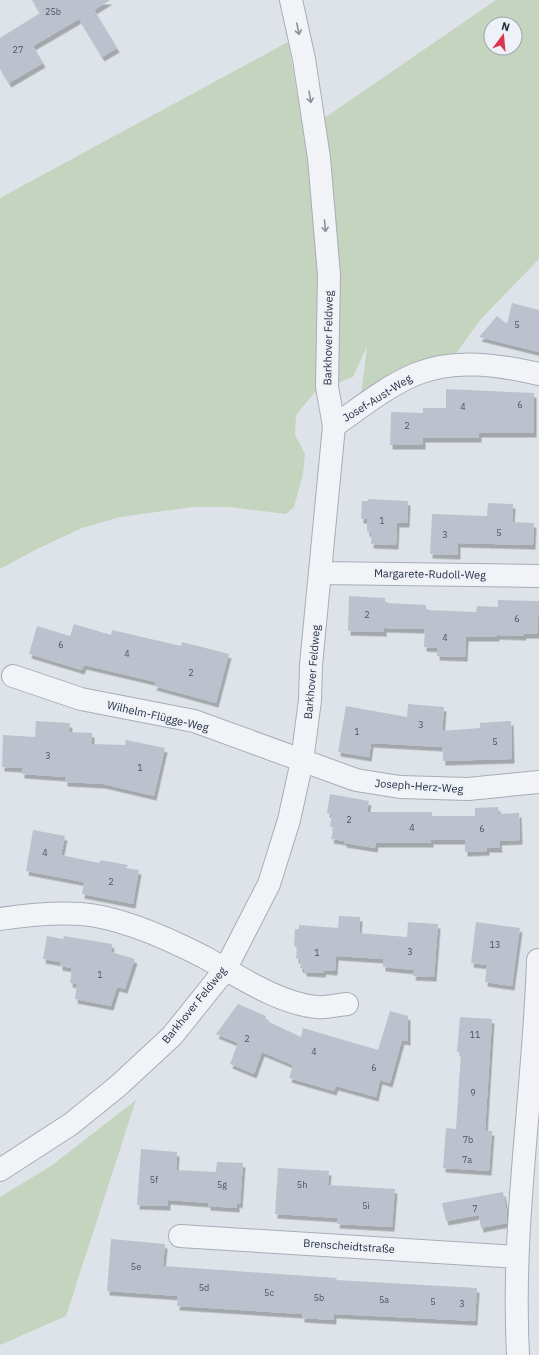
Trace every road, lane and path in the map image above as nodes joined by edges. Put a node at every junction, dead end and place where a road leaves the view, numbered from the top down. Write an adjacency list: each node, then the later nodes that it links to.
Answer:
1 (291, 0): 3 (street, Barkhover Feldweg, one-way to 3)
2 (539, 374): 3 (street, Josef-Aust-Weg)
3 (334, 426): 4 (street, Barkhover Feldweg)
4 (321, 573): 5 (street, Margarete-Rudoll-Weg); 7 (street, Barkhover Feldweg)
5 (539, 576)
6 (13, 676): 7 (street, Wilhelm-Flügge-Weg)
7 (302, 761): 8 (street, Joseph-Herz-Weg); 11 (street, Barkhover Feldweg)
8 (539, 782)
9 (0, 919): 11 (street)
10 (538, 960): 15 (street)
11 (225, 970): 12 (street); 13 (street, Barkhover Feldweg)
12 (347, 1004)
13 (0, 1170)
14 (180, 1236): 15 (street, Brenscheidtstraße)
15 (517, 1257): 16 (street)
16 (518, 1355)

